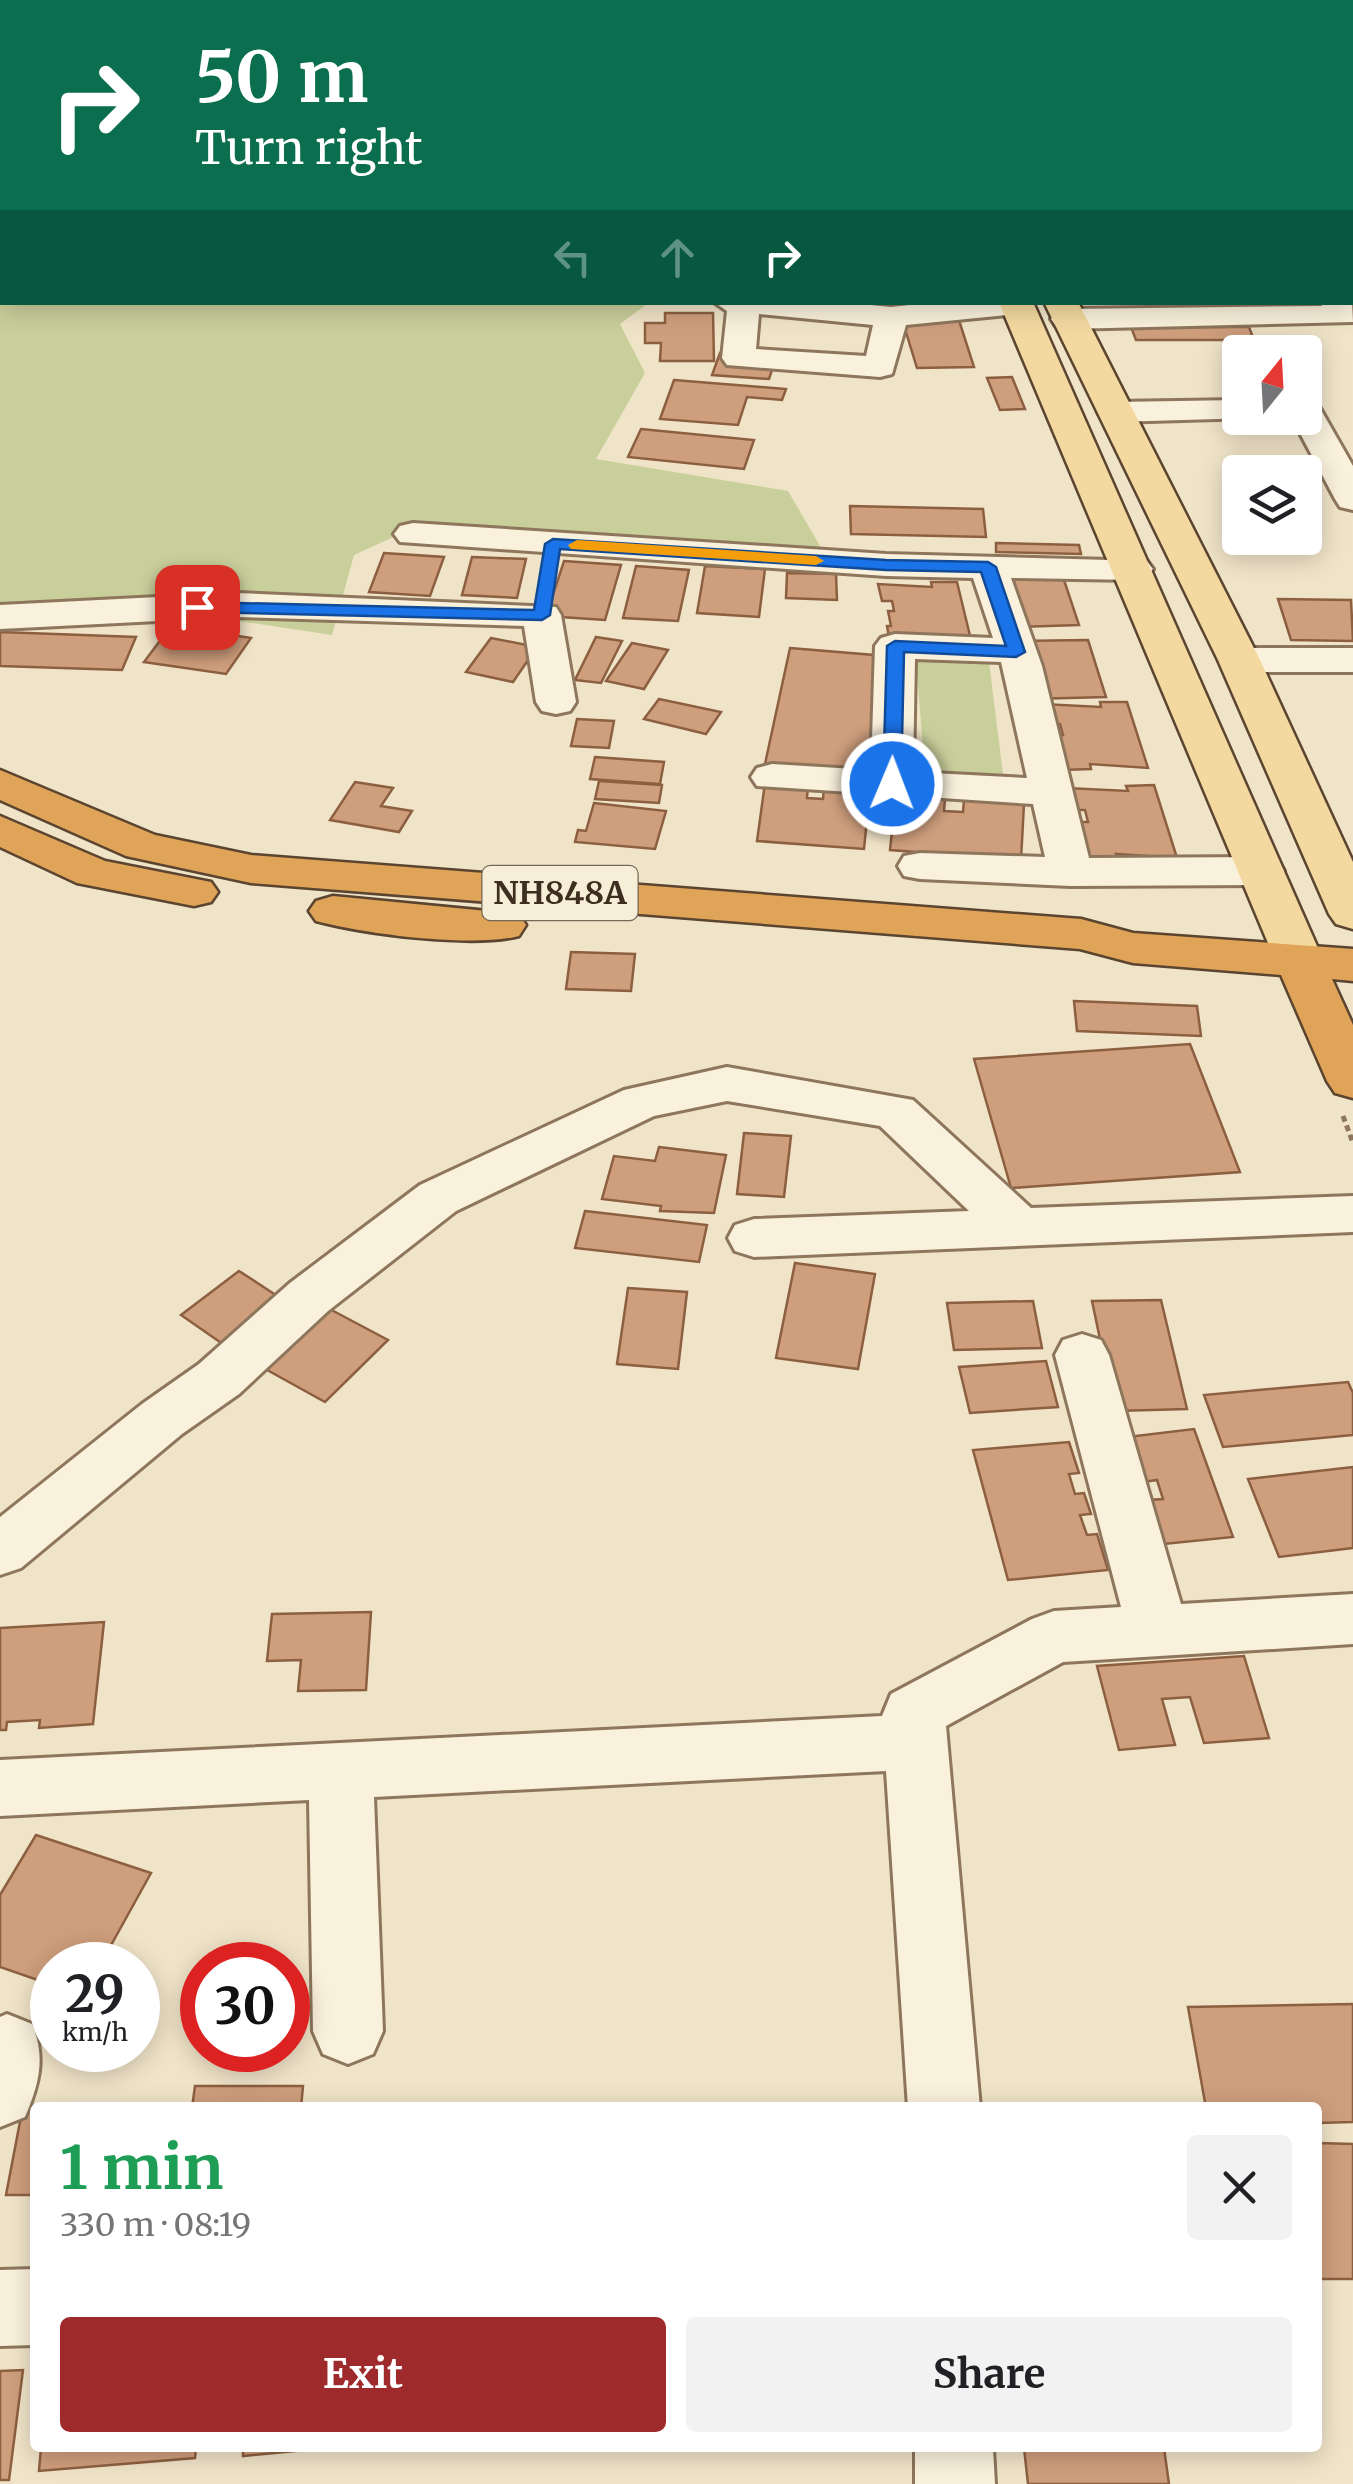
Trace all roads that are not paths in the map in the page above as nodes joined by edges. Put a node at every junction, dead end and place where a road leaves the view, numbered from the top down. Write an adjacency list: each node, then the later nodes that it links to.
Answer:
1 (744, 305): 7 (street)
2 (755, 305): 7 (street)
3 (1019, 309): 5 (main road); 7 (street); 15 (main road)
4 (1154, 310): 5 (street); 6 (street)
5 (1064, 311): 9 (main road)
6 (1344, 311)
7 (891, 317)
8 (1222, 410): 9 (street)
9 (1115, 412): 19 (main road)
10 (1322, 424): 11 (street)
11 (1353, 499)
12 (412, 534): 13 (street)
13 (553, 544): 14 (street); 16 (street)
14 (988, 567): 15 (street); 18 (street)
15 (1134, 569): 28 (main road)
16 (542, 615): 17 (street); 21 (street)
17 (0, 617)
18 (1016, 652): 24 (street); 25 (street)
19 (1239, 660): 20 (street); 30 (main road)
20 (1353, 660)
21 (556, 702)
22 (772, 777): 24 (street)
23 (0, 783): 31 (highway, NH848A)
24 (892, 784): 25 (street)
25 (1051, 792): 29 (street)
26 (0, 830): 31 (highway, NH848A)
27 (920, 866): 29 (street)
28 (1262, 870): 29 (street); 32 (main road)
29 (1070, 872)
30 (1353, 914)
31 (1133, 948): 32 (highway, NH848A)
32 (1300, 962): 33 (highway); 34 (highway)
33 (1353, 964)
34 (1353, 1081)
35 (1353, 1214): 36 (street)
36 (1019, 1228): 37 (street); 39 (street)
37 (754, 1238)
38 (1082, 1355): 41 (street)
39 (0, 1551)
40 (1353, 1619): 41 (street)
41 (1158, 1631): 42 (street)
42 (915, 1742): 43 (street); 46 (street)
43 (341, 1771): 44 (street); 45 (street)
44 (0, 1788)
45 (348, 2031)
46 (944, 2102)
47 (30, 2307): 48 (street)
48 (0, 2308)
49 (954, 2452): 50 (street)
50 (955, 2484)

